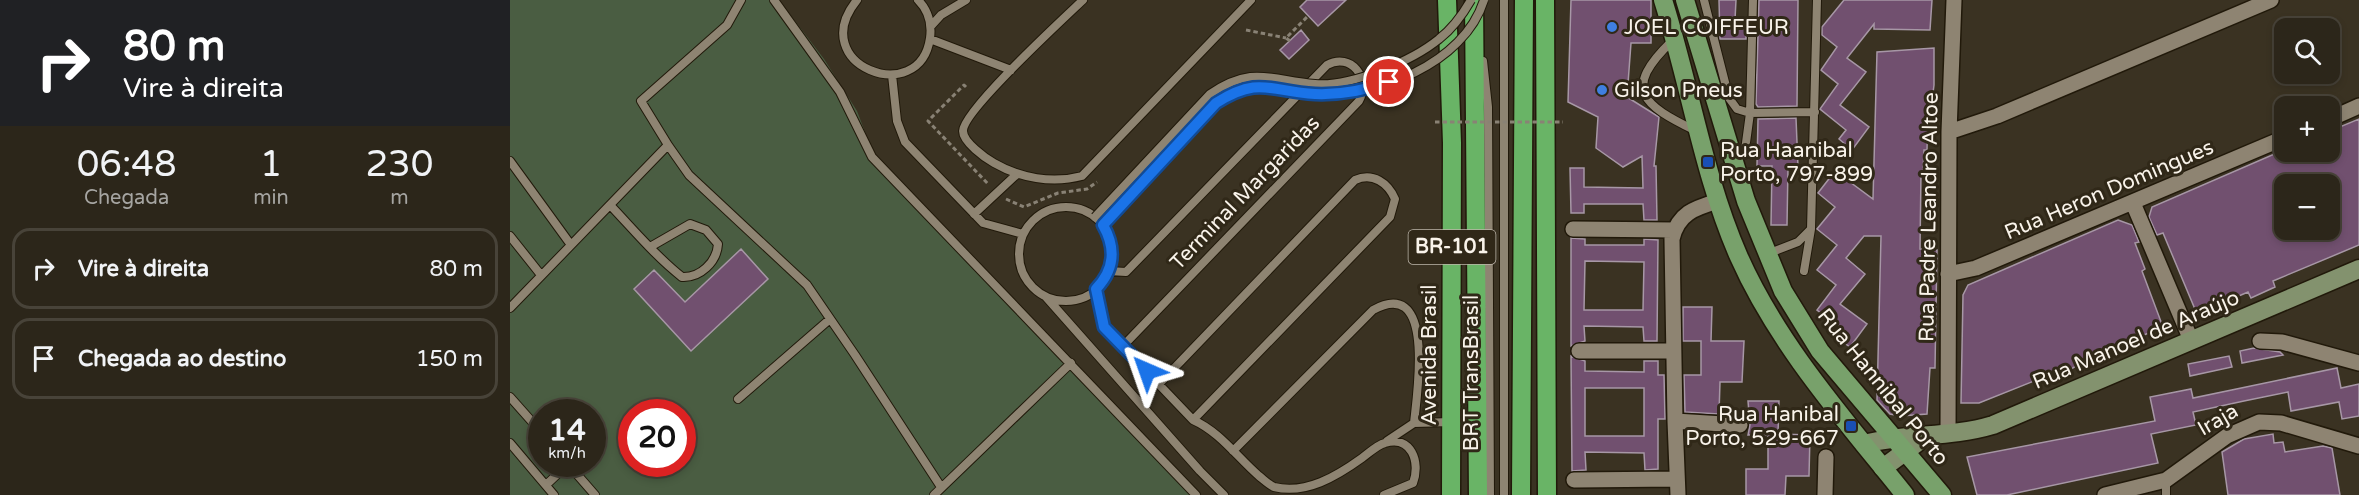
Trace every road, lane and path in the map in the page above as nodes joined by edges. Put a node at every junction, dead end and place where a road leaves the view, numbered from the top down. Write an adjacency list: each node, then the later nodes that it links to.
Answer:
1 (741, 0): 39 (lane)
2 (774, 0): 73 (lane)
3 (857, 0): 29 (lane)
4 (918, 0): 23 (lane)
5 (966, 0): 23 (lane)
6 (1083, 0): 28 (lane)
7 (1251, 0): 42 (lane)
8 (1447, 0): 46 (highway, Avenida Brasil / BR-101)
9 (1474, 0): 48 (lane, bridge); 66 (highway, BR-101); 108 (lane, BRT TransBrasil)
10 (1484, 0): 49 (lane, bridge)
11 (1504, 0): 109 (lane, BRT TransBrasil)
12 (1524, 0): 110 (highway, BR-101)
13 (1533, 0): 27 (highway)
14 (1545, 0): 27 (highway)
15 (1663, 0): 25 (main road)
16 (1685, 0): 57 (main road, Rua Hannibal Porto)
17 (1704, 0): 32 (lane)
18 (1753, 0): 32 (lane)
19 (1817, 0): 31 (lane)
20 (1954, 0): 36 (street, Rua Padre Leandro Altoe)
21 (2271, 0): 36 (street)
22 (1308, 16): 24 (path)
23 (931, 26): 26 (lane)
24 (1246, 30)
25 (1675, 38): 37 (main road); 37 (lane)
26 (930, 39): 28 (lane); 29 (lane)
27 (1545, 56): 111 (highway)
28 (1011, 70): 42 (lane)
29 (892, 75): 47 (lane)
30 (2359, 106): 33 (street)
31 (1815, 112): 32 (lane); 51 (lane)
32 (1750, 113): 40 (lane)
33 (2340, 114)
34 (1436, 122): 35 (path, bridge)
35 (1563, 122)
36 (1949, 132): 61 (street, Rua Padre Leandro Altoe)
37 (1700, 133): 43 (main road)
38 (2274, 142): 44 (street, Rua Heron Domingues)
39 (668, 145): 45 (lane); 67 (lane)
40 (1745, 150)
41 (510, 161): 55 (lane)
42 (1016, 175): 47 (lane)
43 (1718, 201): 52 (street); 88 (main road)
44 (2133, 203): 61 (street, Rua Heron Domingues); 68 (street)
45 (610, 205): 55 (lane); 56 (lane)
46 (1452, 208): 66 (highway); 81 (highway, Avenida Brasil / BR-101)
47 (974, 214): 53 (lane)
48 (1095, 217): 49 (lane); 53 (lane)
49 (1103, 225): 59 (lane)
50 (1573, 229): 52 (street)
51 (1811, 229): 57 (lane); 60 (lane)
52 (1674, 230): 72 (street)
53 (1023, 234): 64 (lane)
54 (510, 236): 62 (lane)
55 (571, 245): 62 (lane)
56 (650, 247): 56 (lane)
57 (1766, 254): 87 (main road, Rua Hannibal Porto)
58 (2359, 269): 68 (street, Rua Manoel de Araújo)
59 (1110, 271): 63 (lane); 70 (lane, Terminal Margaridas)
60 (1804, 271)
61 (1948, 274): 84 (street, Rua Padre Leandro Altoe)
62 (541, 275): 65 (lane)
63 (1096, 289): 64 (lane); 70 (lane)
64 (1045, 296): 104 (lane)
65 (510, 308)
66 (1476, 311): 107 (highway, BR-101)
67 (830, 319): 77 (lane); 98 (lane)
68 (2191, 340): 84 (street, Rua Manoel de Araújo)
69 (2260, 341): 74 (street)
70 (1123, 346): 75 (lane)
71 (1579, 351): 72 (street)
72 (1672, 351): 80 (street)
73 (1071, 363): 98 (lane); 103 (lane)
74 (2359, 363)
75 (1159, 384): 79 (lane); 79 (lane)
76 (510, 397): 78 (lane)
77 (738, 399)
78 (528, 417)
79 (1193, 420): 90 (lane)
80 (1675, 421): 83 (street); 95 (street)
81 (1452, 422): 82 (lane); 106 (highway, Avenida Brasil / BR-101)
82 (1414, 423): 86 (lane); 90 (lane)
83 (1740, 425)
84 (1948, 434): 87 (street, Rua Manoel de Araújo)
85 (510, 443): 97 (lane)
86 (1383, 443): 90 (lane); 105 (lane)
87 (1900, 443): 88 (street, Rua Manoel de Araújo); 92 (street); 115 (main road, Rua Hannibal Porto)
88 (1864, 444): 92 (main road)
89 (2359, 446): 99 (street, Iraja)
90 (1233, 451)
91 (1826, 458): 113 (street)
92 (1883, 468): 114 (main road)
93 (554, 477): 97 (lane)
94 (579, 477): 101 (lane)
95 (1677, 479): 96 (street); 112 (street)
96 (1574, 480)
97 (546, 485): 100 (lane)
98 (941, 487): 102 (lane)
99 (2166, 487): 116 (street, Iraja)
100 (554, 495)
101 (595, 495)
102 (934, 495)
103 (1196, 495)
104 (1224, 495)
105 (1384, 495)
106 (1451, 495)
107 (1478, 495)
108 (1490, 495)
109 (1504, 495)
110 (1521, 495)
111 (1547, 495)
112 (1678, 495)
113 (1825, 495)
114 (1905, 495)
115 (1942, 495)
116 (2105, 495)

